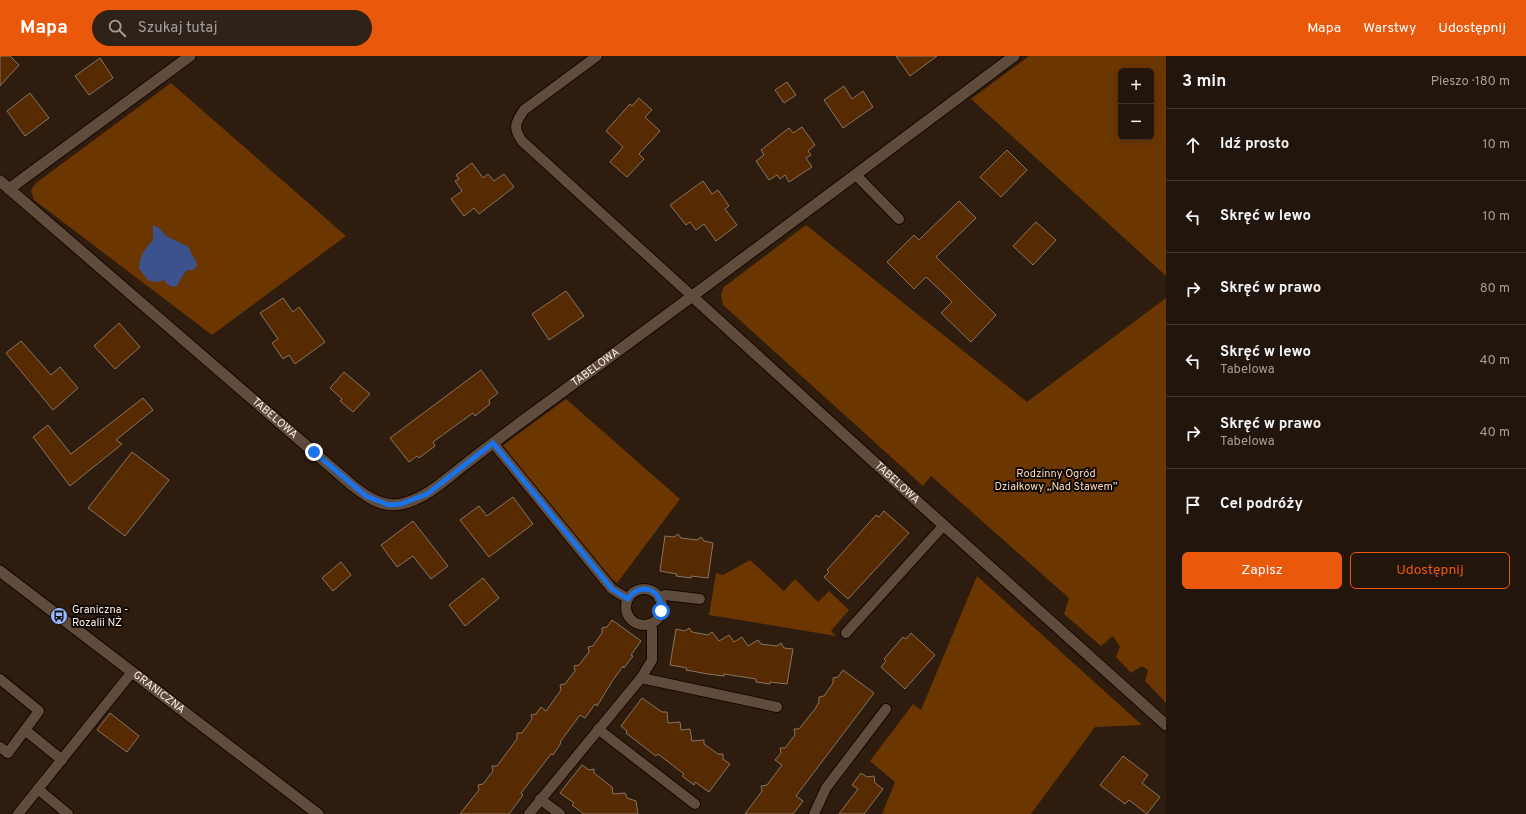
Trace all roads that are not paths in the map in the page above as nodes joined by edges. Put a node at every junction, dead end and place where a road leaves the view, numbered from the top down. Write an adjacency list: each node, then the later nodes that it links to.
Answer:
1 (190, 56): 6 (street)
2 (597, 56): 8 (lane)
3 (1014, 56): 4 (street)
4 (856, 175): 7 (lane); 8 (street)
5 (0, 181): 6 (street, TABELOWA)
6 (9, 189): 9 (street, TABELOWA)
7 (899, 219)
8 (692, 297): 9 (street, TABELOWA); 10 (street, TABELOWA)
9 (493, 443): 13 (lane)
10 (944, 525): 16 (lane); 22 (street, TABELOWA)
11 (0, 571): 17 (street, GRANICZNA)
12 (659, 598): 13 (lane); 14 (lane); 15 (lane)
13 (628, 599): 15 (lane)
14 (700, 599)
15 (649, 624): 18 (lane)
16 (846, 633)
17 (132, 672): 26 (lane); 32 (street, GRANICZNA)
18 (641, 678): 20 (lane); 23 (lane)
19 (0, 679): 24 (lane)
20 (777, 706)
21 (886, 709): 35 (lane)
22 (1166, 725)
23 (598, 729): 28 (lane); 29 (lane)
24 (25, 730): 25 (lane); 26 (lane)
25 (0, 747)
26 (62, 760): 27 (lane)
27 (38, 789): 30 (lane); 31 (lane)
28 (540, 799): 33 (lane); 34 (lane)
29 (695, 804)
30 (18, 814)
31 (68, 814)
32 (318, 814)
33 (529, 814)
34 (560, 814)
35 (814, 814)

